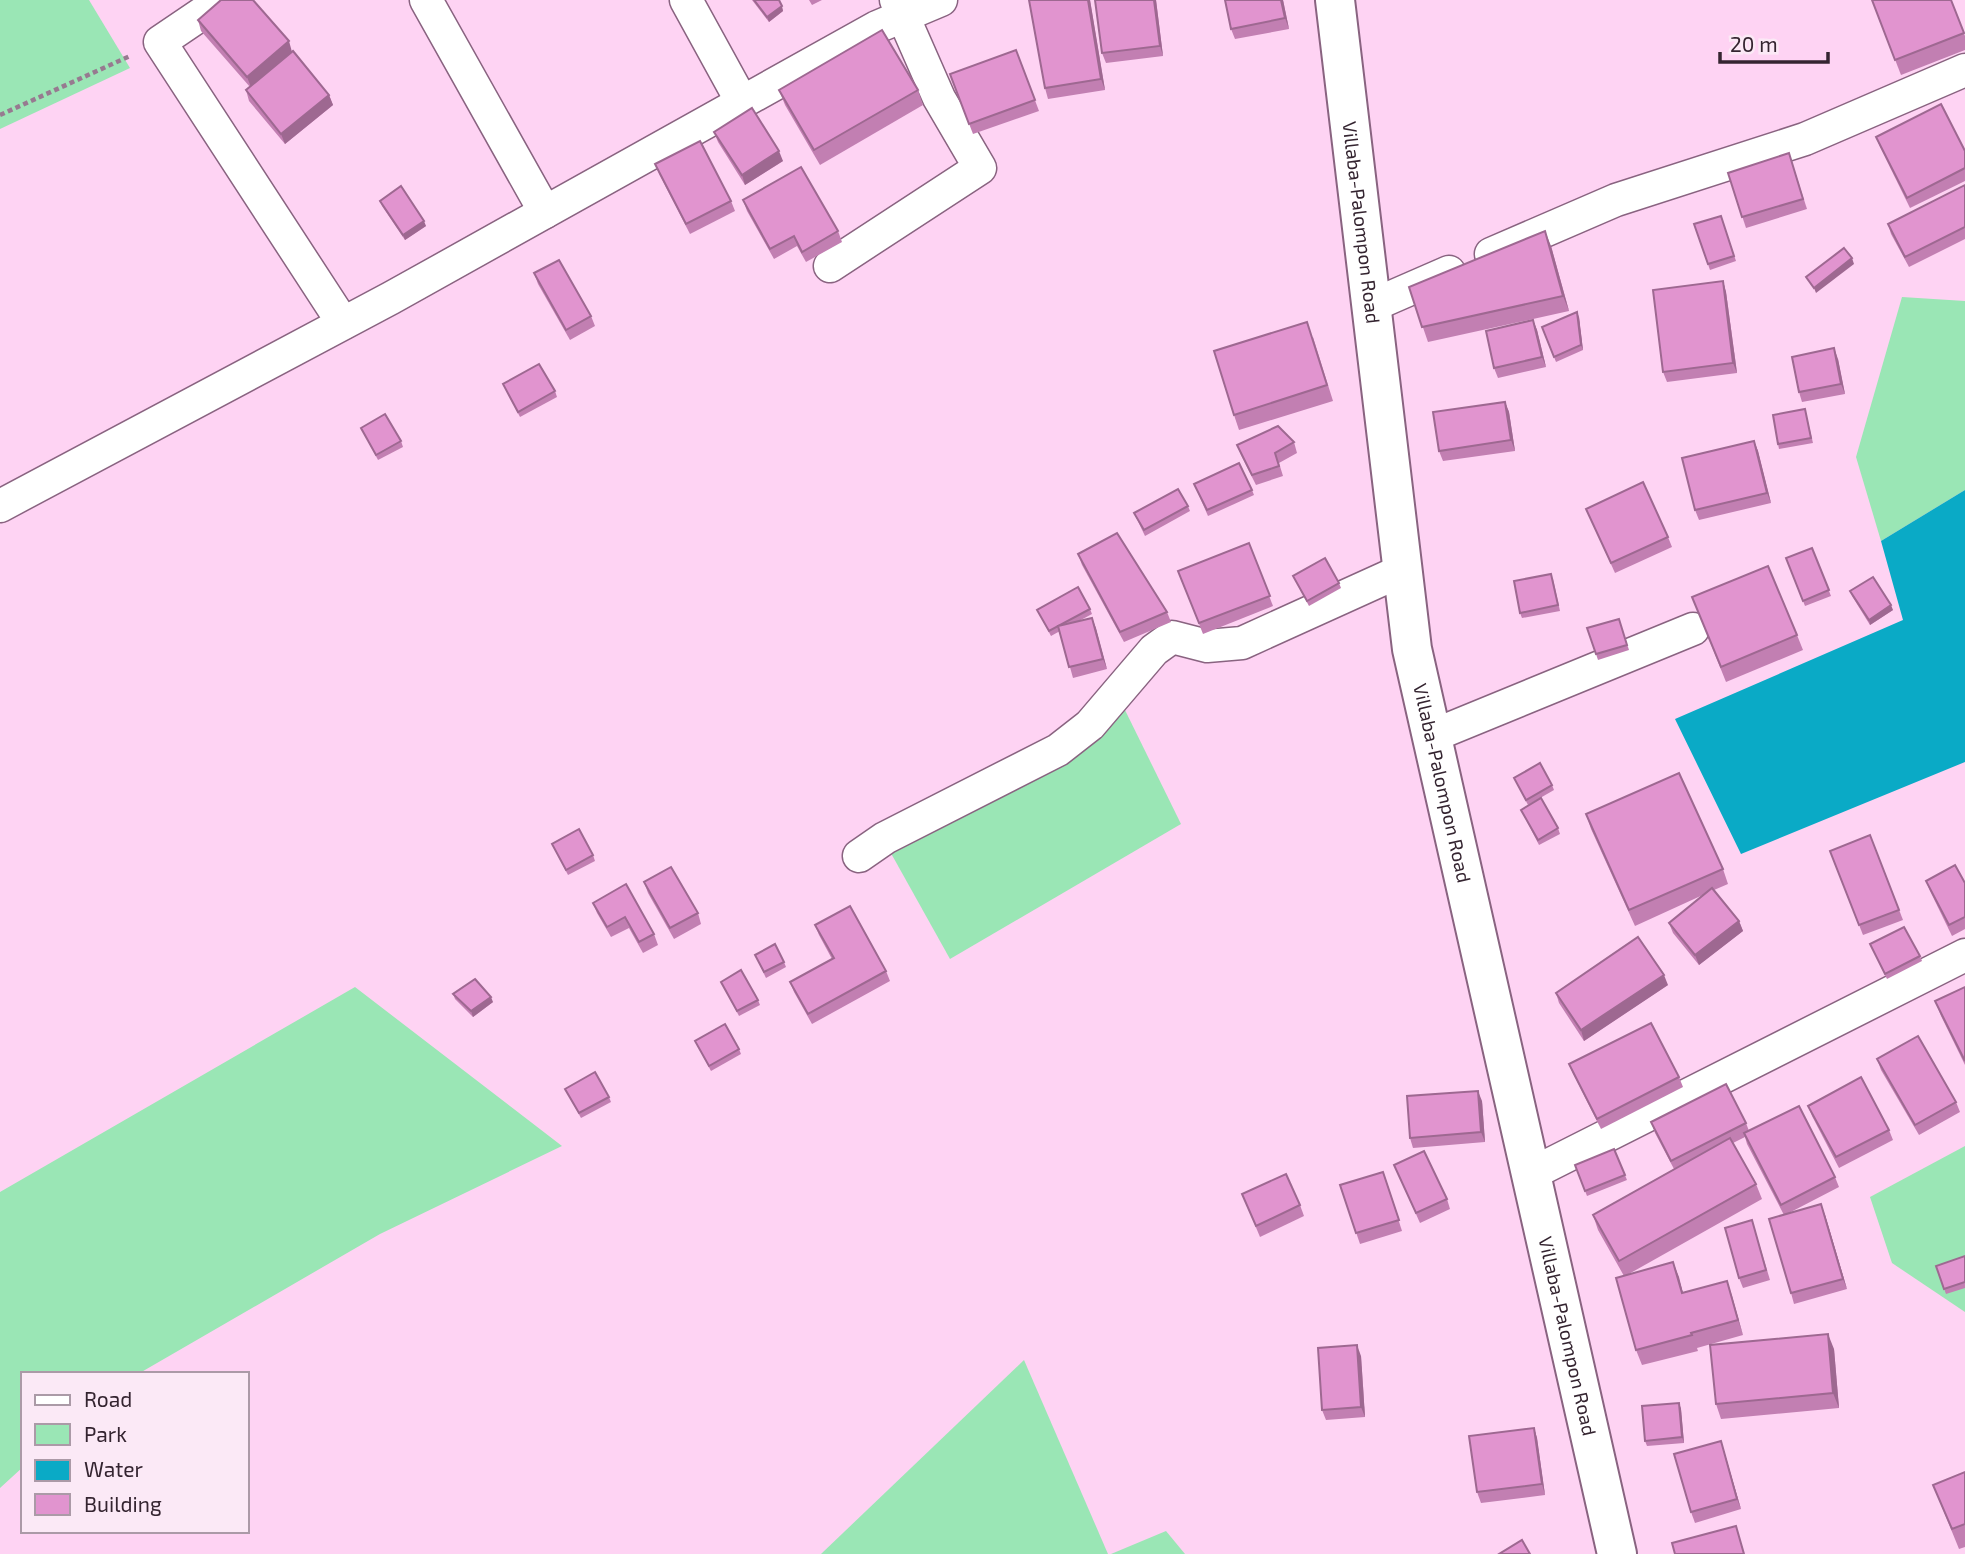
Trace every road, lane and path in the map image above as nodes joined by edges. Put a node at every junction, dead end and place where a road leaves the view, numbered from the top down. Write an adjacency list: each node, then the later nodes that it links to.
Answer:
1 (222, 0): 7 (street)
2 (426, 0): 11 (street)
3 (686, 0): 9 (street)
4 (941, 0): 6 (street)
5 (1335, 0): 13 (main road, Villaba-Palompon Road)
6 (900, 8): 9 (street); 12 (street)
7 (160, 42): 10 (path); 14 (street)
8 (1965, 70): 13 (street)
9 (742, 102): 11 (street)
10 (0, 115)
11 (545, 212): 14 (street)
12 (830, 267)
13 (1371, 306): 16 (main road, Villaba-Palompon Road)
14 (343, 323): 15 (street)
15 (0, 506)
16 (1403, 570): 18 (main road, Villaba-Palompon Road); 19 (street)
17 (1693, 629): 18 (street)
18 (1432, 736): 21 (main road, Villaba-Palompon Road)
19 (859, 856)
20 (1965, 955): 21 (street)
21 (1531, 1174): 22 (main road, Villaba-Palompon Road)
22 (1617, 1554)

